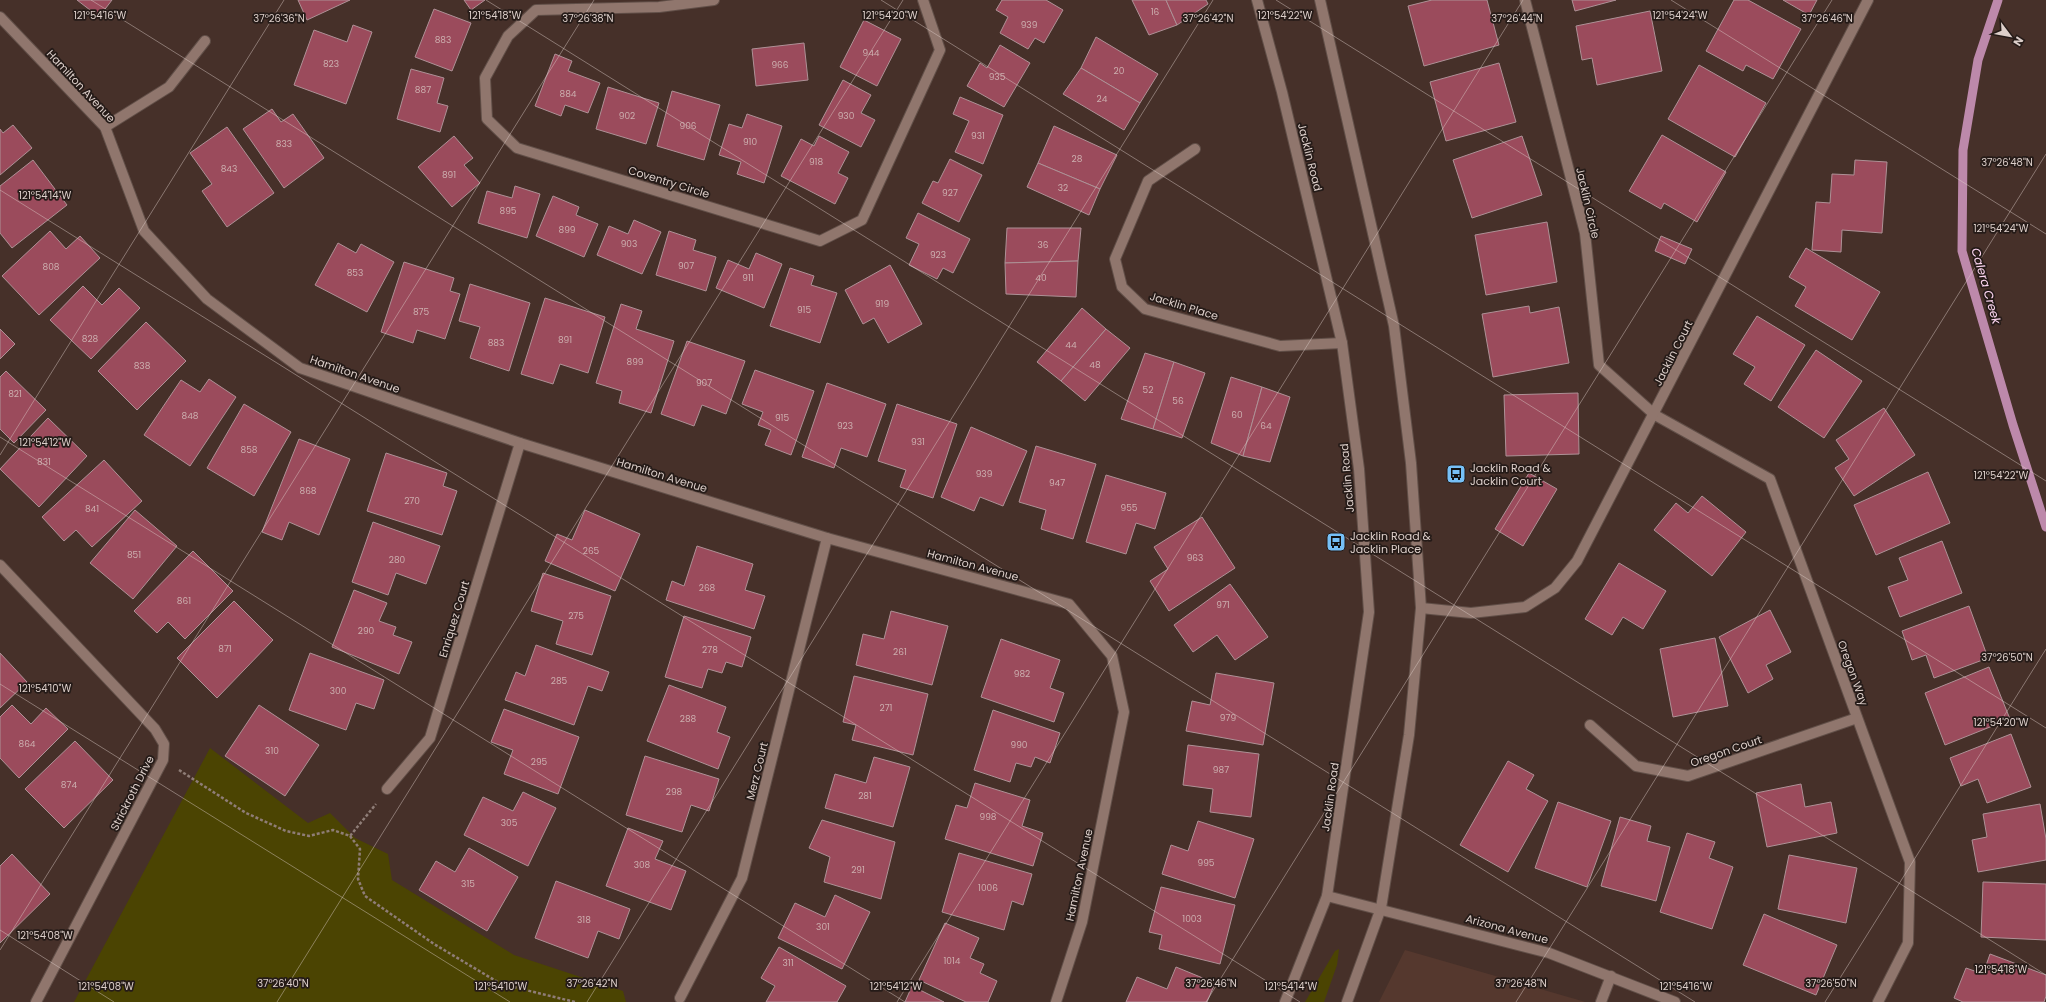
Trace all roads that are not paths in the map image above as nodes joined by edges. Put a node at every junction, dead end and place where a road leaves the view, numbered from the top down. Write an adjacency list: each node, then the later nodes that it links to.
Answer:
1 (714, 0): 7 (street, Coventry Circle)
2 (923, 0): 7 (street, Coventry Circle)
3 (1258, 0): 12 (street, Jacklin Road)
4 (1320, 0): 17 (street)
5 (1525, 0): 13 (street, Jacklin Circle)
6 (1868, 0): 13 (street, Jacklin Court)
7 (659, 3)
8 (0, 17): 10 (street, Hamilton Avenue)
9 (205, 41): 10 (street)
10 (106, 127): 14 (street, Hamilton Avenue)
11 (1195, 149): 12 (street, Jacklin Place)
12 (1342, 342): 21 (street, Jacklin Road)
13 (1655, 414): 17 (street, Jacklin Court); 18 (street, Oregon Way)
14 (520, 443): 15 (street, Hamilton Avenue); 20 (street, Enriquez Court)
15 (827, 538): 24 (street, Merz Court); 26 (street, Hamilton Avenue)
16 (0, 565): 25 (street, Strickroth Drive)
17 (1421, 608): 22 (street)
18 (1857, 718): 19 (street, Oregon Court); 31 (street, Oregon Way)
19 (1590, 725)
20 (387, 789)
21 (1327, 896): 22 (street, Arizona Avenue); 27 (street, Jacklin Road)
22 (1381, 908): 23 (street, Arizona Avenue); 28 (street)
23 (1611, 976): 29 (street); 30 (street, Arizona Avenue)
24 (680, 998)
25 (36, 1002)
26 (1056, 1002)
27 (1285, 1002)
28 (1347, 1002)
29 (1601, 1002)
30 (1675, 1002)
31 (1878, 1002)

